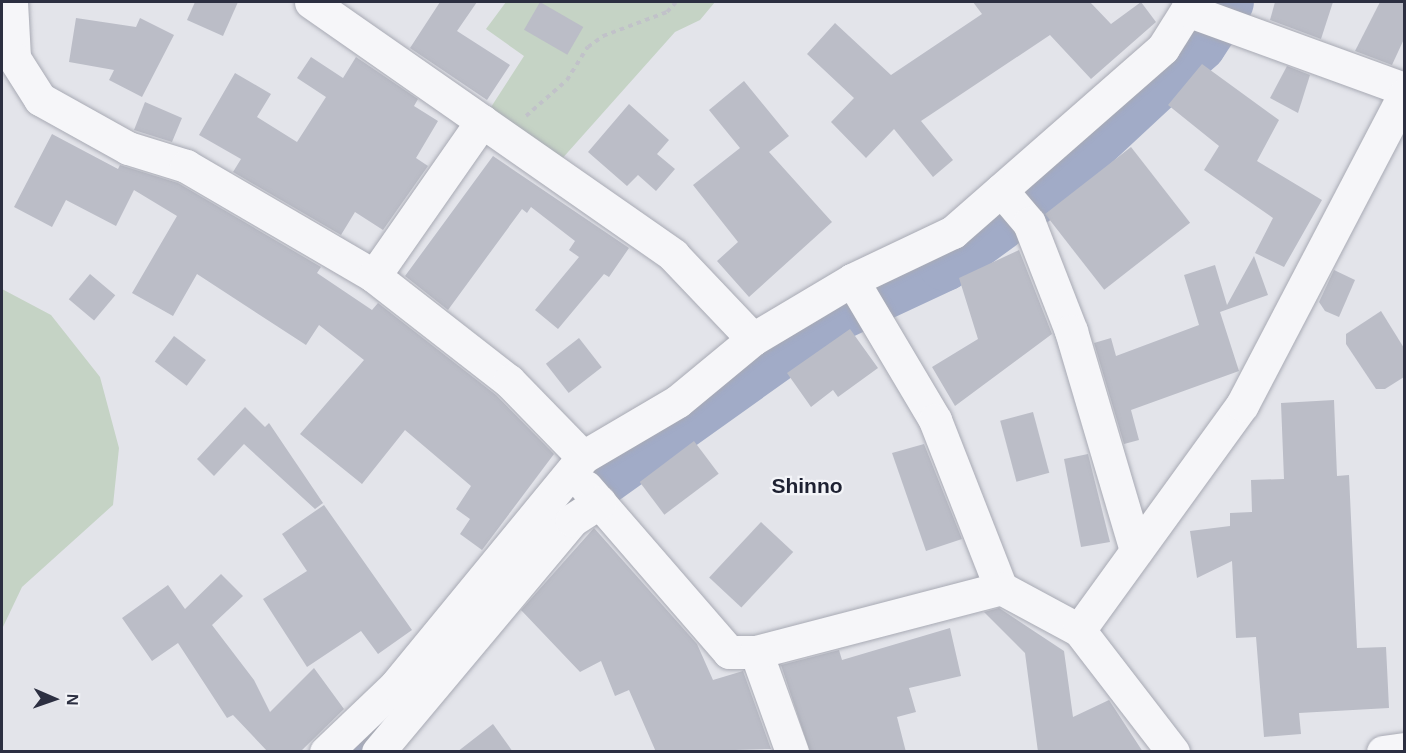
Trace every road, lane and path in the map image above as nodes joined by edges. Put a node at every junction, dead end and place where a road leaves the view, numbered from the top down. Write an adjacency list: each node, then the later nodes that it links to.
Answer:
1 (11, 2): 8 (street)
2 (314, 2): 6 (street)
3 (676, 2): 6 (path)
4 (1189, 8): 5 (street); 7 (street)
5 (1403, 101): 13 (street)
6 (495, 130): 8 (street); 10 (street)
7 (1002, 191): 9 (street); 13 (street)
8 (374, 276): 11 (street)
9 (852, 280): 10 (street); 14 (street)
10 (753, 339): 11 (street)
11 (575, 467): 12 (street); 17 (street)
12 (600, 502): 16 (street); 19 (street)
13 (1136, 551): 15 (street)
14 (1001, 588): 15 (street); 16 (street)
15 (1079, 630): 21 (street)
16 (756, 652): 20 (street)
17 (344, 745)
18 (1404, 748): 22 (street)
19 (378, 752)
20 (792, 752)
21 (1173, 752)
22 (1383, 752)

